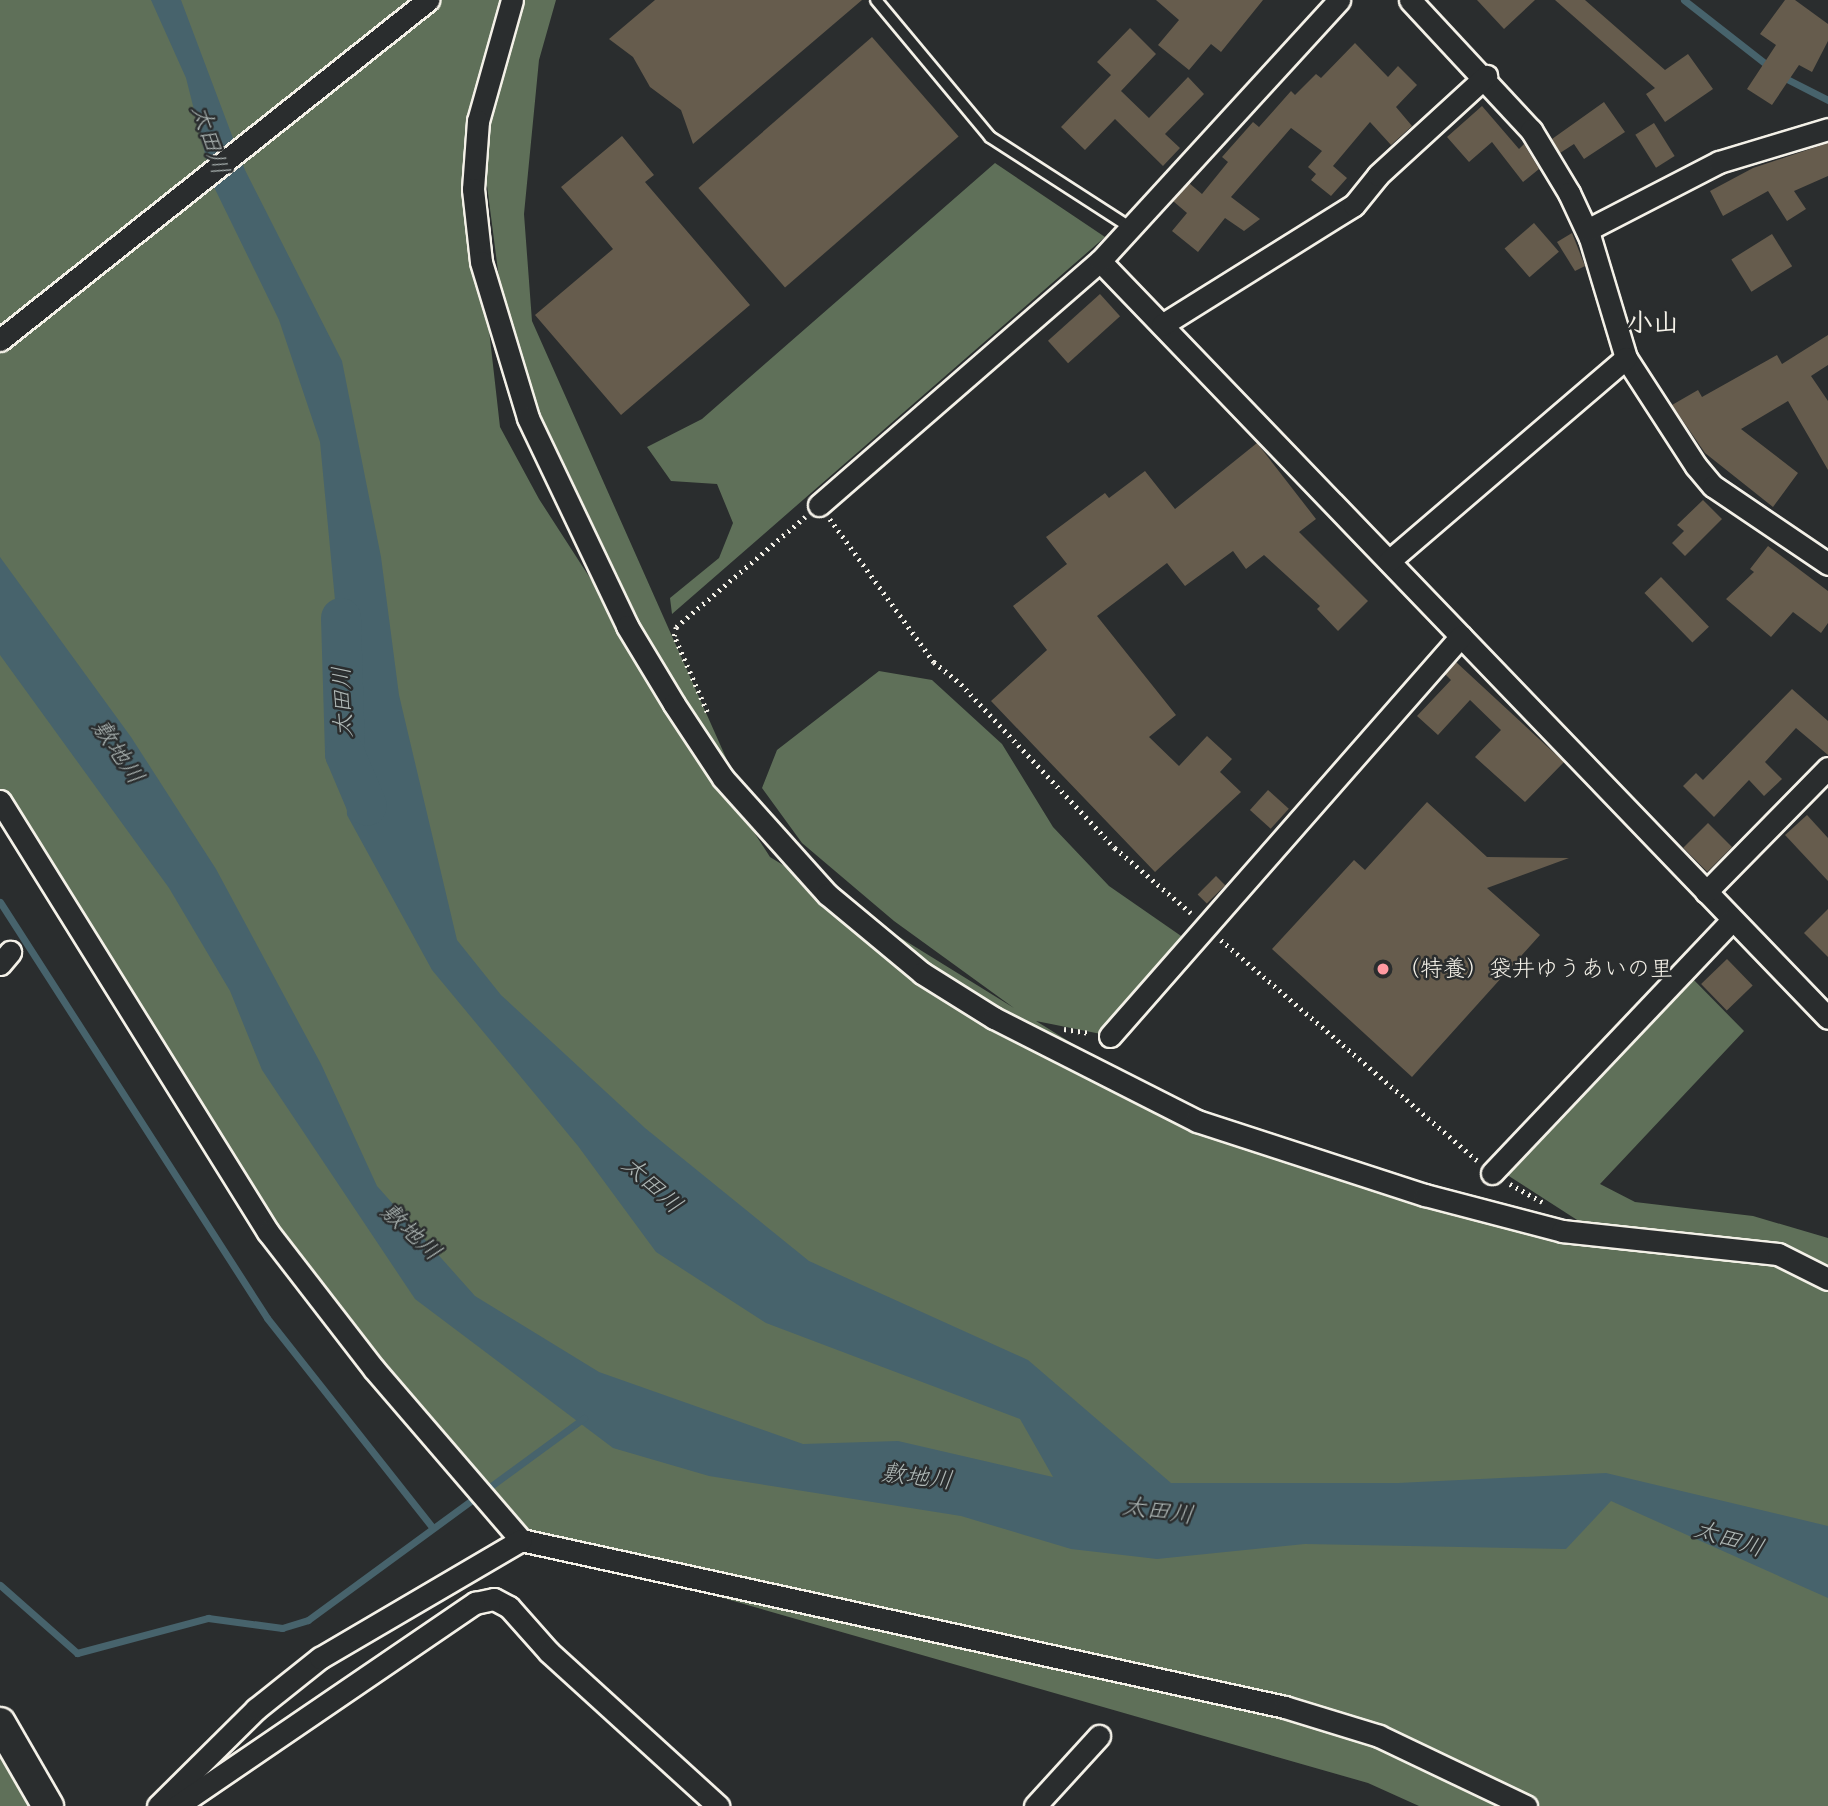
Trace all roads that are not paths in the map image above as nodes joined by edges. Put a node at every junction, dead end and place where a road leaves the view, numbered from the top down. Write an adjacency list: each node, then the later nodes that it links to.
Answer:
1 (428, 0): 12 (street)
2 (512, 0): 25 (street)
3 (876, 0): 8 (lane)
4 (1339, 0): 8 (street)
5 (1410, 0): 6 (street)
6 (1486, 76): 9 (street); 11 (street)
7 (1828, 129): 9 (street)
8 (1131, 228): 10 (street)
9 (1587, 230): 13 (street)
10 (1100, 261): 11 (street); 14 (street)
11 (1162, 325): 15 (street)
12 (0, 340)
13 (1626, 358): 15 (street); 16 (street)
14 (819, 505)
15 (1389, 561): 17 (street)
16 (1828, 564)
17 (1461, 636): 20 (street); 23 (street)
18 (1828, 768): 20 (street)
19 (0, 801): 26 (street)
20 (1706, 892): 21 (street)
21 (1732, 920): 22 (street); 24 (street)
22 (1828, 1018)
23 (1111, 1036)
24 (1492, 1173)
25 (1828, 1279)
26 (521, 1540): 30 (street); 34 (street)
27 (0, 1723): 29 (street)
28 (1099, 1736): 33 (street)
29 (48, 1806)
30 (158, 1806)
31 (177, 1806): 32 (street)
32 (718, 1806)
33 (1035, 1806)
34 (1526, 1806)

